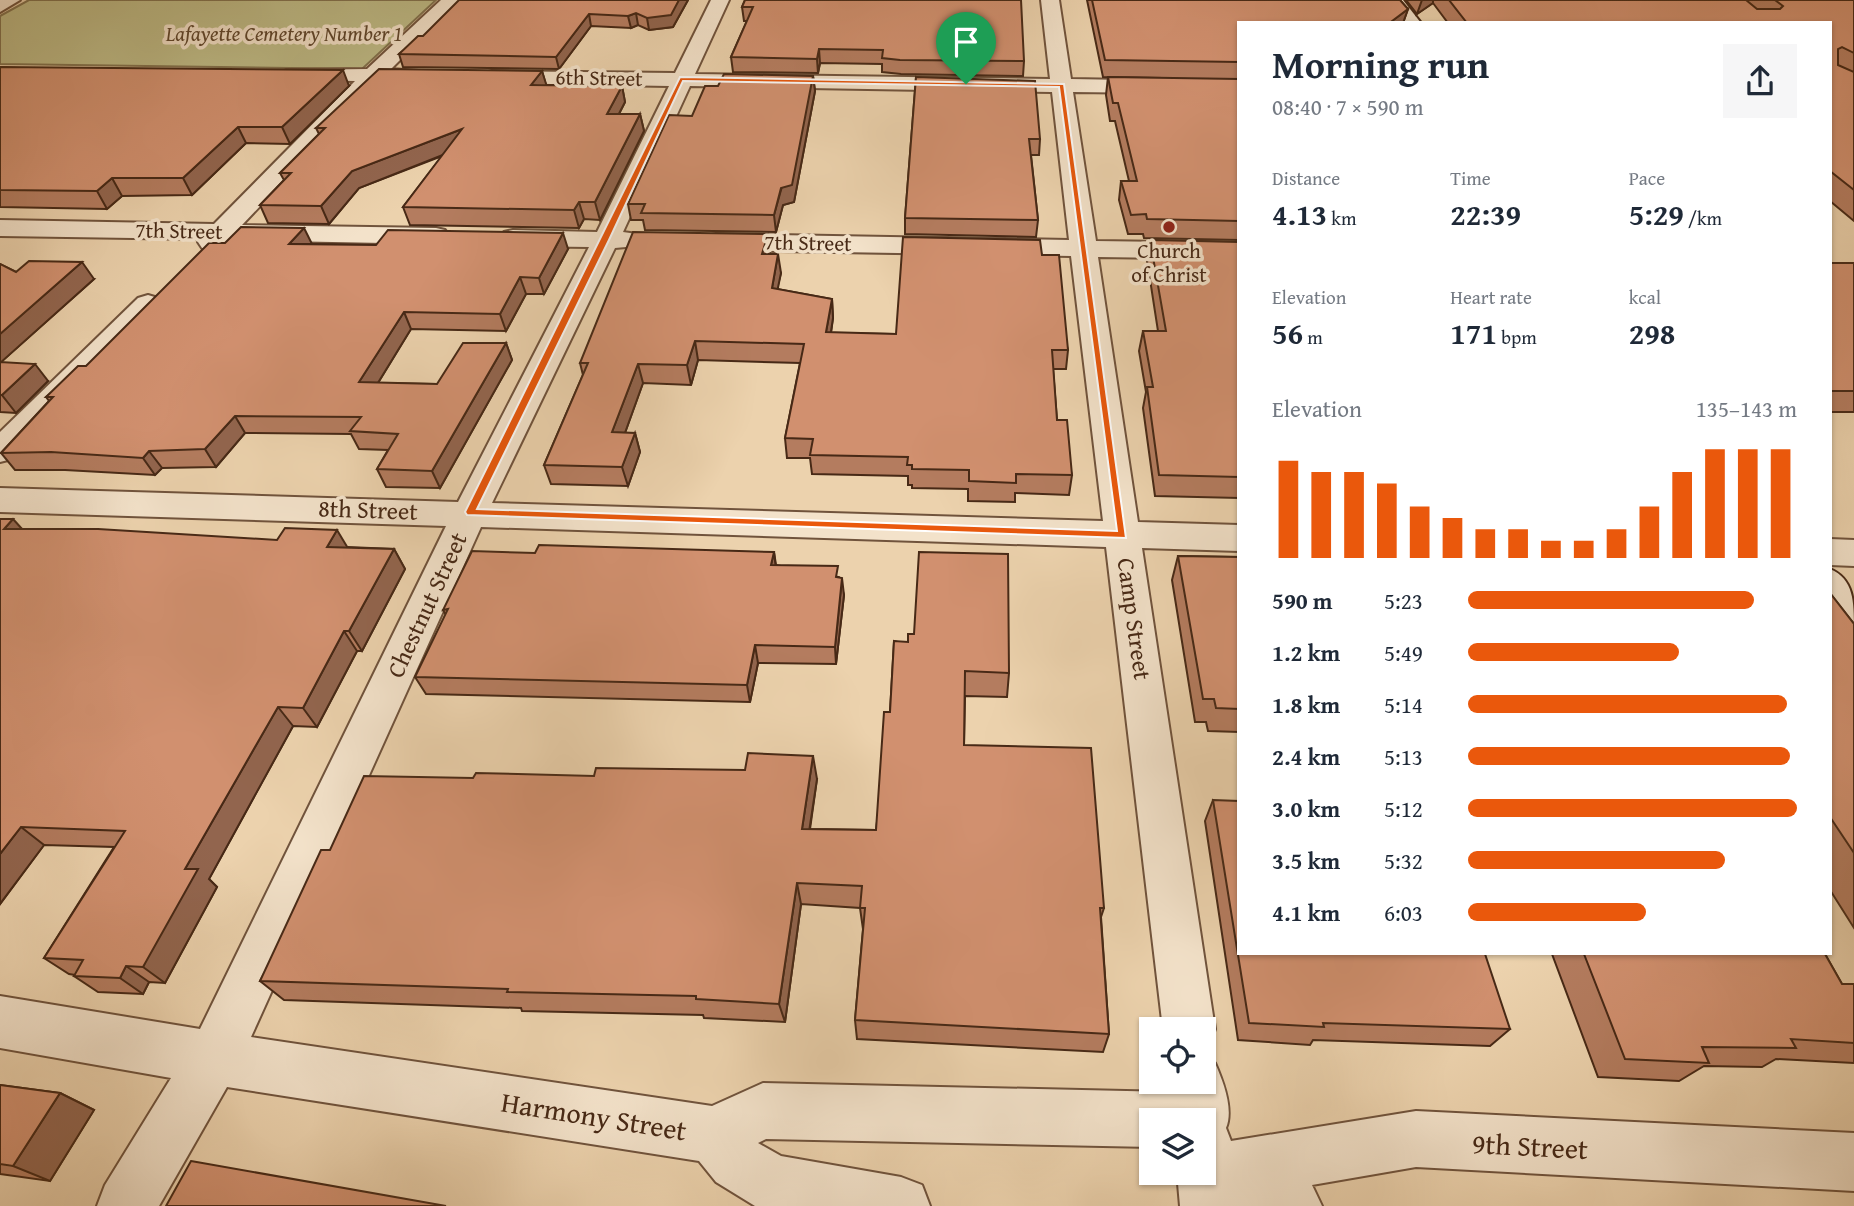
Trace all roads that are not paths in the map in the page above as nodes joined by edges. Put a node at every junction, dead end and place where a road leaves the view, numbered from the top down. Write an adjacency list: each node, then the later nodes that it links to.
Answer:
1 (11, 0): 6 (street)
2 (451, 0): 9 (street)
3 (720, 0): 12 (street, Chestnut Street)
4 (1050, 0): 13 (street, Camp Street)
5 (1394, 0): 7 (street)
6 (0, 6)
7 (1410, 21)
8 (276, 74): 9 (street)
9 (373, 75): 10 (street); 16 (street)
10 (443, 76)
11 (471, 77): 12 (street, 6th Street)
12 (680, 79): 13 (street, 6th Street); 19 (street, Chestnut Street)
13 (1062, 85): 14 (street, 6th Street); 22 (street, Camp Street)
14 (1237, 88)
15 (0, 228): 16 (street, 7th Street)
16 (222, 232): 17 (street, 7th Street); 24 (street)
17 (455, 237)
18 (482, 237): 19 (street)
19 (606, 240): 20 (street); 28 (street, Chestnut Street)
20 (646, 241)
21 (687, 241): 22 (street, 7th Street)
22 (1082, 247): 23 (street, 7th Street); 29 (street, Camp Street)
23 (1237, 251)
24 (193, 260)
25 (164, 289): 26 (street)
26 (0, 451)
27 (0, 500): 28 (street, 8th Street)
28 (470, 512): 29 (street, 8th Street); 37 (street, Chestnut Street)
29 (1123, 535): 30 (street, 8th Street); 35 (street, Camp Street)
30 (1237, 538)
31 (1832, 552): 32 (street)
32 (1854, 553)
33 (1832, 586): 34 (street)
34 (1854, 614)
35 (1187, 1017)
36 (0, 1022): 37 (street, Harmony Street)
37 (214, 1058): 39 (street, Harmony Street); 43 (street, Chestnut Street)
38 (1139, 1119): 39 (street, Harmony Street)
39 (714, 1135): 44 (street)
40 (1216, 1160): 41 (street, 9th Street)
41 (1854, 1162)
42 (1216, 1167): 45 (street)
43 (126, 1206)
44 (901, 1206)
45 (1293, 1206)

